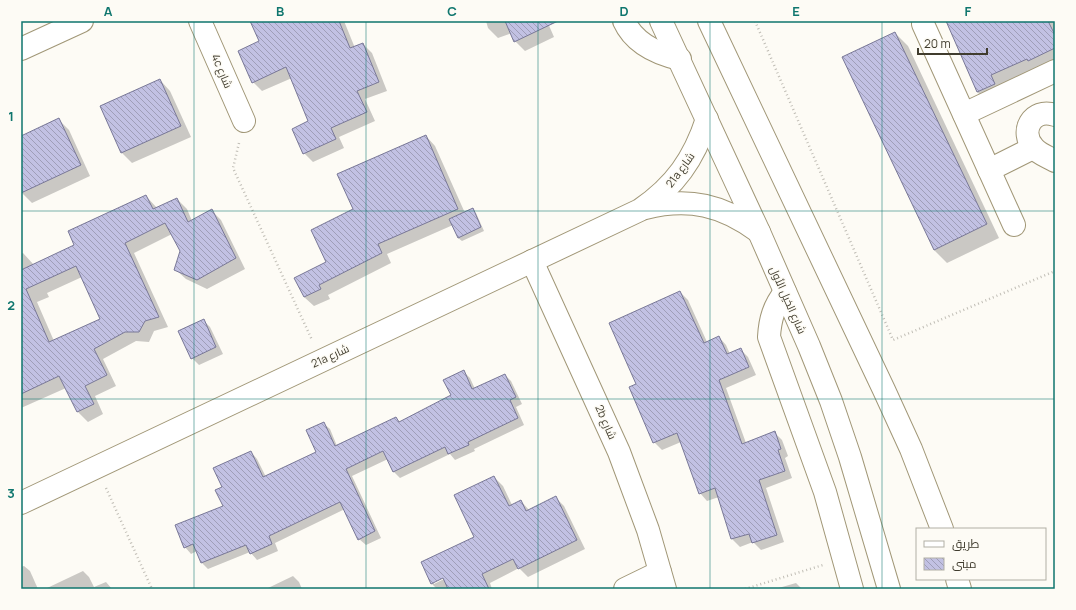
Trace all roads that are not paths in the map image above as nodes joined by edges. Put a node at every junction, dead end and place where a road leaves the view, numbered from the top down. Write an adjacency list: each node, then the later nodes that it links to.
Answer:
1 (82, 21): 7 (street)
2 (200, 21): 13 (street, 4c شارع)
3 (624, 21): 8 (street)
4 (661, 21): 8 (street, شارع الخيل الأول)
5 (709, 21): 23 (street)
6 (923, 24): 10 (street)
7 (21, 49)
8 (680, 60): 12 (street, شارع الخيل الأول)
9 (1055, 71): 10 (street)
10 (964, 114): 16 (street)
11 (1055, 115): 14 (street)
12 (707, 119): 17 (street, 21a شارع); 19 (street, شارع الخيل الأول)
13 (244, 121)
14 (1033, 148): 15 (street); 16 (street)
15 (1055, 161)
16 (989, 170): 18 (street)
17 (640, 210): 19 (street, 21a شارع); 20 (street, 21a شارع)
18 (1014, 225)
19 (759, 232): 21 (street, شارع الخيل الأول)
20 (532, 260): 22 (street, 21a شارع); 24 (street, 2b شارع)
21 (785, 292): 26 (street); 27 (street, شارع الخيل الأول)
22 (21, 503)
23 (942, 528)
24 (663, 581): 25 (street)
25 (625, 589)
26 (852, 589)
27 (889, 589)

